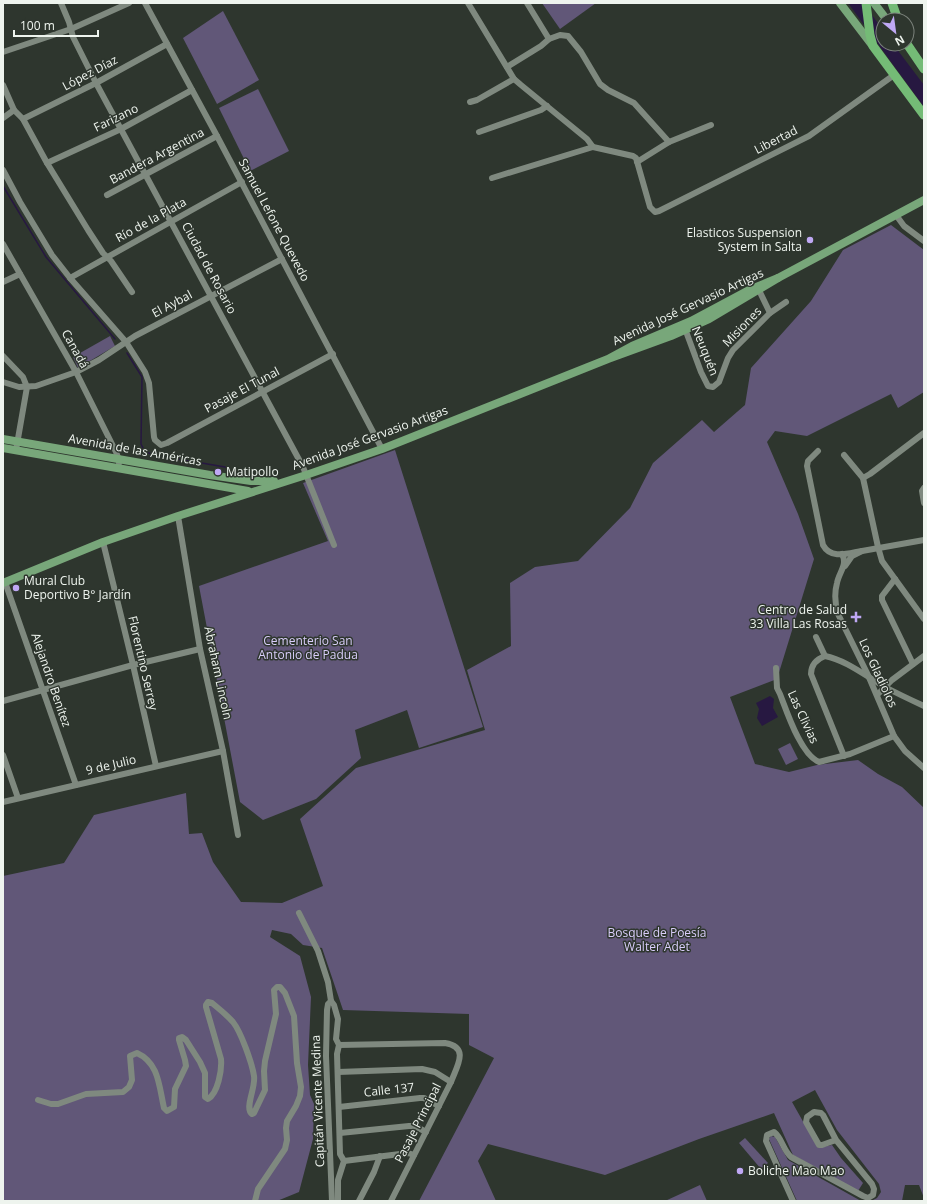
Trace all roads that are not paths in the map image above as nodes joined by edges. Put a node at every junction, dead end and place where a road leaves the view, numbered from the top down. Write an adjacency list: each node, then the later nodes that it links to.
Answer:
1 (61, 3): 10 (street, Ciudad de Rosario)
2 (130, 3): 10 (street)
3 (145, 3): 12 (street, Samuel Lefone Quevedo)
4 (468, 3): 16 (street)
5 (527, 3): 11 (street)
6 (840, 3): 13 (main road)
7 (866, 3): 13 (highway)
8 (874, 3): 9 (main road)
9 (881, 12)
10 (71, 30): 14 (street); 20 (street, Ciudad de Rosario)
11 (549, 39): 16 (street); 33 (street)
12 (167, 44): 20 (street, López Díaz); 22 (street, Samuel Lefone Quevedo)
13 (873, 46): 18 (highway)
14 (3, 52)
15 (921, 58): 17 (highway)
16 (507, 66): 19 (street)
17 (924, 69)
18 (894, 75): 26 (highway); 36 (street, Libertad)
19 (514, 79): 23 (street); 24 (street)
20 (96, 83): 28 (street, López Díaz); 30 (street, Ciudad de Rosario)
21 (3, 85): 25 (street)
22 (192, 90): 30 (street, Farizano); 32 (street, Samuel Lefone Quevedo)
23 (470, 102)
24 (547, 106): 31 (street); 34 (street)
25 (14, 110): 27 (street); 28 (street)
26 (924, 115)
27 (3, 118)
28 (23, 119): 35 (street)
29 (711, 125): 33 (street)
30 (121, 129): 35 (street, Farizano); 38 (street, Ciudad de Rosario)
31 (479, 132)
32 (217, 136): 38 (street, Bandera Argentina); 40 (street, Samuel Lefone Quevedo)
33 (669, 142): 36 (street)
34 (593, 146): 36 (street); 39 (street)
35 (47, 162): 47 (street)
36 (637, 162)
37 (3, 170): 50 (street)
38 (146, 175): 41 (street, Bandera Argentina); 44 (street, Ciudad de Rosario)
39 (492, 178)
40 (242, 182): 44 (street, Río de la Plata); 48 (street, Samuel Lefone Quevedo)
41 (107, 195)
42 (924, 200): 43 (main road, Avenida José Gervasio Artigas)
43 (896, 215): 45 (street); 52 (main road, Avenida José Gervasio Artigas)
44 (171, 222): 47 (street, Río de la Plata); 54 (street, Ciudad de Rosario)
45 (924, 241)
46 (3, 244): 49 (street, Canadá)
47 (107, 257): 50 (street, Río de la Plata); 53 (street)
48 (282, 258): 54 (street, El Aybal); 59 (street, Samuel Lefone Quevedo)
49 (20, 274): 51 (street); 61 (street, Canadá)
50 (70, 278): 58 (street)
51 (3, 282)
52 (758, 288): 56 (street); 57 (main road, Avenida José Gervasio Artigas)
53 (132, 292)
54 (211, 296): 58 (street, El Aybal); 65 (street, Ciudad de Rosario)
55 (786, 302): 56 (street, Misiones)
56 (770, 313): 63 (street, Misiones)
57 (684, 327): 63 (street, Neuquén); 70 (main road, Avenida José Gervasio Artigas)
58 (126, 342): 61 (street, El Aybal); 65 (street, Pasaje El Tunal)
59 (333, 354): 65 (street, Pasaje El Tunal); 70 (street, Samuel Lefone Quevedo)
60 (3, 356): 64 (street)
61 (76, 372): 64 (street, El Aybal); 73 (street, Canadá)
62 (3, 382): 64 (street)
63 (707, 385)
64 (27, 387): 68 (street)
65 (262, 392): 74 (street, Ciudad de Rosario)
66 (924, 432): 75 (street)
67 (3, 439): 68 (main road, Avenida de las Américas)
68 (17, 446): 69 (main road, Avenida de las Américas); 73 (main road, Avenida de las Américas)
69 (3, 448)
70 (382, 449): 74 (main road, Avenida José Gervasio Artigas)
71 (818, 451): 86 (street)
72 (844, 455): 75 (street)
73 (118, 464): 76 (main road, Avenida de las Américas); 78 (main road, Avenida de las Américas)
74 (306, 475): 76 (main road, Avenida José Gervasio Artigas); 83 (street, Ciudad de Rosario)
75 (863, 478): 84 (street)
76 (287, 480): 78 (main road, Avenida José Gervasio Artigas)
77 (923, 489): 79 (street)
78 (250, 492): 80 (main road, Avenida José Gervasio Artigas)
79 (924, 504)
80 (178, 516): 82 (main road, Avenida José Gervasio Artigas); 92 (street, Abraham Lincoln)
81 (924, 540): 84 (street)
82 (103, 542): 89 (main road, Avenida José Gervasio Artigas); 97 (street, Florentino Serrey)
83 (334, 545)
84 (878, 547): 85 (street); 88 (street)
85 (862, 551): 86 (street); 87 (street)
86 (842, 554): 87 (street)
87 (844, 567): 95 (street, Los Gladiolos)
88 (895, 579): 90 (street); 96 (street)
89 (4, 582): 102 (street, Alejandro Benítez)
90 (924, 619)
91 (816, 637): 93 (street)
92 (200, 649): 97 (street); 107 (street, Abraham Lincoln)
93 (825, 656): 98 (street); 109 (street)
94 (924, 656): 96 (street)
95 (859, 658): 98 (street); 100 (street, Los Gladiolos)
96 (913, 664): 101 (street)
97 (133, 665): 102 (street); 110 (street, Florentino Serrey)
98 (850, 667): 100 (street)
99 (776, 668): 109 (street, Las Clivias)
100 (868, 675): 101 (street); 103 (street, Los Gladiolos)
101 (885, 687): 103 (street); 105 (street)
102 (43, 690): 104 (street); 112 (street, Alejandro Benítez)
103 (877, 695): 106 (street, Los Gladiolos)
104 (3, 700)
105 (924, 706)
106 (894, 736): 109 (street, Las Clivias); 111 (street, Los Gladiolos)
107 (224, 751): 110 (street, 9 de Julio); 115 (street, Abraham Lincoln)
108 (3, 755): 113 (street)
109 (844, 756)
110 (156, 766): 112 (street, 9 de Julio)
111 (924, 768)
112 (76, 785): 113 (street, 9 de Julio)
113 (18, 798): 114 (street, 9 de Julio)
114 (3, 802)
115 (238, 835)
116 (299, 913): 117 (street, Capitán Vicente Medina)
117 (330, 1001): 118 (street, Capitán Vicente Medina); 131 (street, Capitán Vicente Medina)
118 (339, 1045): 119 (street, Capitán Vicente Medina); 120 (street, Pasaje Principal)
119 (338, 1072): 120 (street); 123 (street, Capitán Vicente Medina)
120 (451, 1082): 122 (street, Pasaje Principal)
121 (38, 1100): 130 (street)
122 (439, 1106): 123 (street, Calle 137); 124 (street, Pasaje Principal)
123 (339, 1107): 125 (street, Capitán Vicente Medina)
124 (426, 1132): 125 (street); 127 (street, Pasaje Principal)
125 (340, 1133): 129 (street, Capitán Vicente Medina)
126 (836, 1140): 126 (street); 135 (street)
127 (414, 1155): 128 (street); 134 (street, Pasaje Principal)
128 (380, 1156): 129 (street); 133 (street)
129 (344, 1161): 132 (street, Capitán Vicente Medina)
130 (255, 1201)
131 (332, 1201)
132 (338, 1201)
133 (359, 1201)
134 (391, 1201)
135 (793, 1201)

